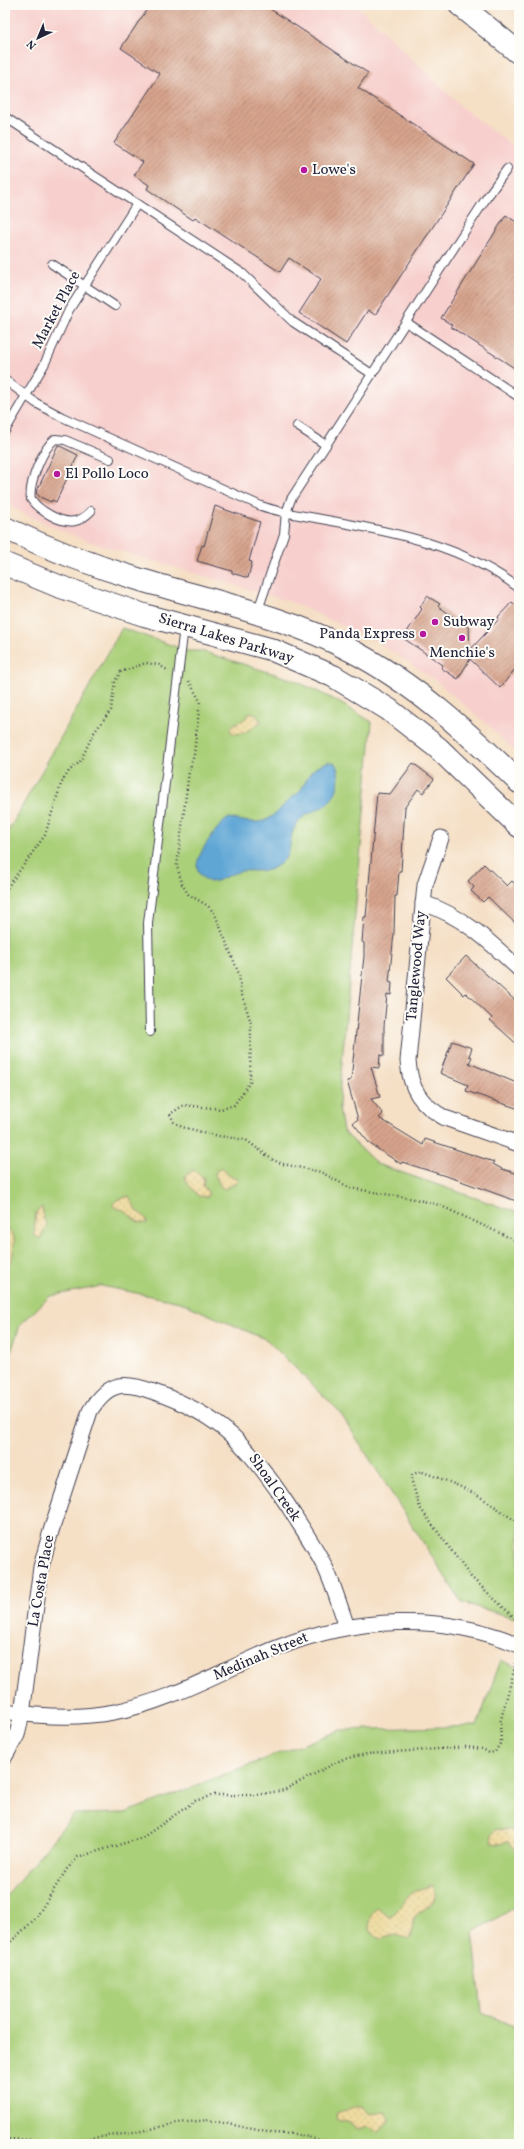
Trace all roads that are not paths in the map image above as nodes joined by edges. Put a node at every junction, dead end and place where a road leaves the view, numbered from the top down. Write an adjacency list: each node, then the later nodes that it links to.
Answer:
1 (460, 5): 2 (main road)
2 (519, 54)
3 (5, 117): 5 (lane)
4 (507, 169): 9 (lane)
5 (137, 204): 7 (lane, Market Place); 10 (lane)
6 (52, 264): 7 (lane)
7 (85, 286): 8 (lane); 12 (lane, Market Place)
8 (115, 306)
9 (406, 322): 10 (lane); 13 (lane)
10 (372, 374): 16 (lane)
11 (5, 380): 12 (lane)
12 (25, 396): 15 (lane, Market Place); 19 (lane)
13 (519, 397)
14 (297, 426): 16 (lane)
15 (5, 431)
16 (326, 446): 19 (lane)
17 (110, 460): 18 (lane)
18 (91, 511)
19 (286, 513): 22 (lane); 23 (lane)
20 (5, 528): 23 (main road)
21 (5, 564): 24 (main road, Sierra Lakes Parkway)
22 (519, 588)
23 (257, 614): 25 (main road)
24 (184, 626): 26 (main road, Sierra Lakes Parkway); 30 (lane)
25 (519, 782)
26 (519, 826)
27 (441, 838): 28 (street, Tanglewood Way)
28 (423, 903): 29 (street); 31 (street, Tanglewood Way)
29 (519, 969)
30 (150, 1032)
31 (519, 1144)
32 (107, 1390): 33 (street, Shoal Creek); 36 (street, La Costa Place)
33 (347, 1627): 34 (street, Medinah Street); 36 (street, Medinah Street)
34 (519, 1645)
35 (5, 1711): 36 (street, Medinah Street)
36 (22, 1714): 37 (street, La Costa Place)
37 (5, 1756)

